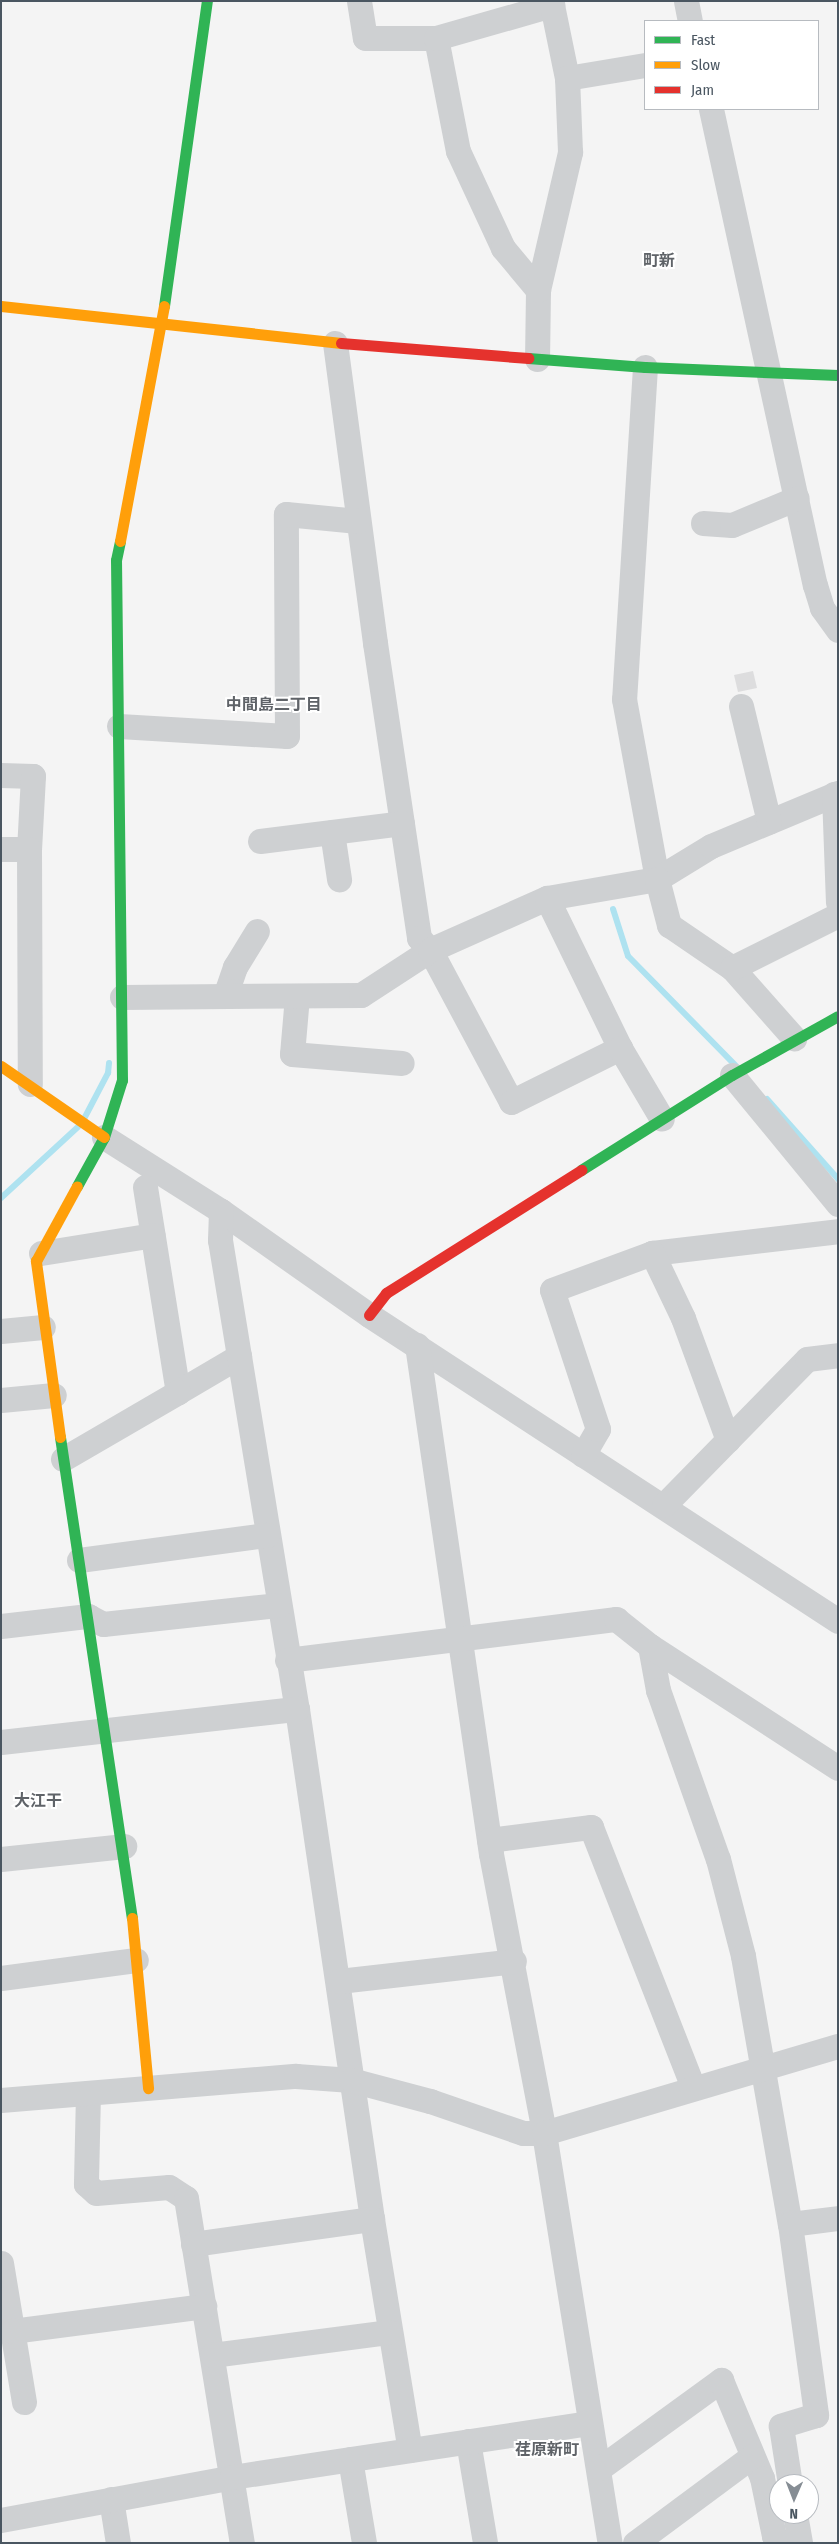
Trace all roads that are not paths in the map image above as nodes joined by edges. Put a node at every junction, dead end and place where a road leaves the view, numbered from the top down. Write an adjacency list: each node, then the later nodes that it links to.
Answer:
1 (207, 1): 11 (street)
2 (359, 1): 5 (street)
3 (686, 1): 4 (street)
4 (690, 20)
5 (436, 38): 7 (street); 9 (street)
6 (644, 65): 7 (street)
7 (567, 78): 9 (street)
8 (711, 110): 15 (street)
9 (538, 290): 13 (street)
10 (1, 306): 11 (street)
11 (160, 323): 12 (street); 22 (street)
12 (335, 344): 13 (street); 18 (street)
13 (537, 359): 14 (street)
14 (645, 367): 15 (street); 32 (street)
15 (766, 371): 16 (street); 17 (street)
16 (838, 375)
17 (797, 498): 19 (street); 20 (street)
18 (358, 521): 22 (street); 26 (street)
19 (703, 523)
20 (838, 630)
21 (741, 706): 25 (street)
22 (119, 726): 41 (street)
23 (1, 775): 30 (street)
24 (836, 793): 25 (street); 34 (street)
25 (769, 822): 32 (street)
26 (402, 823): 27 (street); 37 (street)
27 (332, 832): 28 (street); 31 (street)
28 (260, 841)
29 (1, 849): 30 (street)
30 (29, 849): 48 (street)
31 (339, 879)
32 (657, 879): 33 (street); 38 (street)
33 (546, 898): 37 (street); 44 (street)
34 (838, 902)
35 (838, 915): 38 (street)
36 (256, 932): 39 (street)
37 (430, 950): 40 (street); 44 (street)
38 (732, 968): 43 (street)
39 (225, 996): 40 (street); 41 (street)
40 (297, 996): 45 (street)
41 (122, 998): 50 (street)
42 (838, 1016): 43 (street)
43 (794, 1038): 47 (street)
44 (620, 1048): 49 (street)
45 (402, 1063)
46 (1, 1066): 48 (street)
47 (732, 1075): 49 (street); 52 (street)
48 (30, 1084): 50 (street)
49 (662, 1119): 58 (street)
50 (104, 1137): 53 (street); 56 (street)
51 (144, 1187): 55 (street)
52 (838, 1204)
53 (221, 1211): 58 (street); 63 (street)
54 (838, 1231): 57 (street)
55 (152, 1236): 56 (street); 64 (street)
56 (41, 1252): 59 (street)
57 (652, 1253): 67 (street); 68 (street)
58 (369, 1315): 61 (street)
59 (43, 1326): 60 (street); 65 (street)
60 (1, 1332)
61 (417, 1345): 68 (street); 77 (street)
62 (838, 1355): 67 (street)
63 (240, 1356): 64 (street); 71 (street)
64 (178, 1392): 69 (street)
65 (54, 1395): 66 (street); 69 (street)
66 (1, 1400)
67 (728, 1440): 70 (street)
68 (583, 1455): 70 (street)
69 (64, 1459): 72 (street)
70 (664, 1505): 75 (street)
71 (267, 1535): 72 (street); 73 (street)
72 (79, 1560): 74 (street)
73 (278, 1605): 74 (street); 79 (street)
74 (88, 1616): 76 (street); 81 (street)
75 (838, 1621)
76 (1, 1626)
77 (460, 1639): 78 (street); 79 (street); 84 (street)
78 (650, 1646): 83 (street); 92 (street)
79 (287, 1660): 80 (street)
80 (297, 1709): 81 (street); 90 (street)
81 (106, 1730): 82 (street); 85 (street)
82 (1, 1742)
83 (838, 1768)
84 (489, 1840): 88 (street); 94 (street)
85 (124, 1846): 86 (street); 87 (street)
86 (1, 1859)
87 (136, 1960): 89 (street); 95 (street)
88 (514, 1962): 90 (street); 98 (street)
89 (1, 1978)
90 (339, 1981): 93 (street)
91 (838, 2046): 92 (street)
92 (764, 2066): 94 (street); 101 (street)
93 (351, 2080): 95 (street); 98 (street); 100 (street)
94 (693, 2087): 98 (street)
95 (148, 2088): 96 (street)
96 (88, 2093): 97 (street); 102 (street)
97 (1, 2100)
98 (544, 2133): 109 (street)
99 (838, 2218): 101 (street)
100 (372, 2219): 102 (street); 106 (street)
101 (790, 2224): 115 (street)
102 (193, 2244): 104 (street)
103 (1, 2264): 105 (street)
104 (204, 2306): 105 (street); 107 (street)
105 (12, 2331): 108 (street)
106 (390, 2332): 107 (street); 111 (street)
107 (212, 2355): 116 (street)
108 (24, 2402)
109 (590, 2423): 110 (street); 114 (street)
110 (468, 2441): 111 (street); 124 (street)
111 (410, 2450): 113 (street)
112 (752, 2456): 114 (street); 120 (street); 126 (street)
113 (350, 2459): 116 (street); 123 (street)
114 (600, 2468): 125 (street)
115 (788, 2474)
116 (232, 2477): 117 (street); 122 (street)
117 (112, 2499): 118 (street); 121 (street)
118 (1, 2520)
119 (797, 2524): 127 (street)
120 (772, 2541)
121 (118, 2543)
122 (242, 2543)
123 (364, 2543)
124 (485, 2543)
125 (610, 2543)
126 (635, 2543)
127 (800, 2543)

